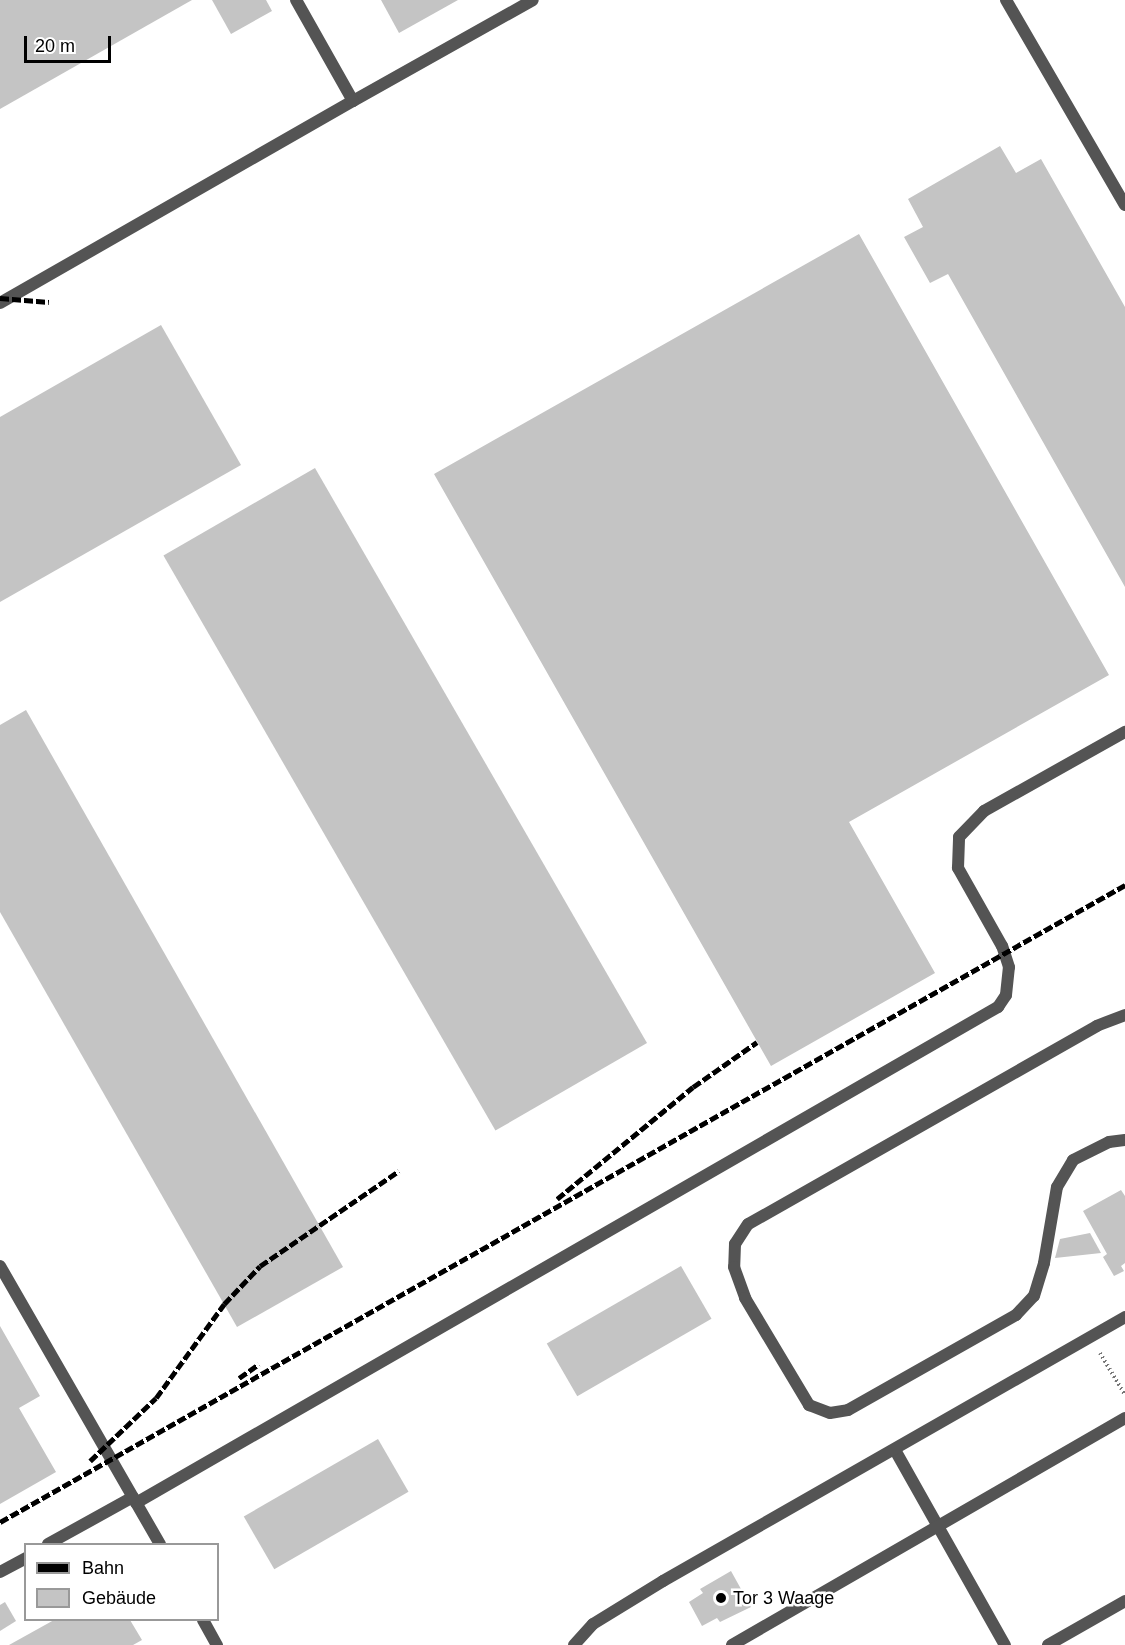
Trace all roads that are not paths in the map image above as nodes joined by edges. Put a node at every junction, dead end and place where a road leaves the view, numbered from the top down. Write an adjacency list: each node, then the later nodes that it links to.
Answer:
1 (296, 0): 4 (lane)
2 (533, 0): 4 (lane)
3 (1006, 0): 5 (lane)
4 (353, 101): 6 (lane)
5 (1125, 205)
6 (0, 303)
7 (1125, 732): 14 (lane)
8 (1125, 1015): 9 (lane)
9 (1125, 1140)
10 (0, 1266): 14 (lane)
11 (1125, 1317): 13 (lane)
12 (1125, 1419): 15 (lane)
13 (895, 1450): 15 (lane); 23 (lane)
14 (134, 1500): 16 (lane); 17 (lane)
15 (938, 1525): 24 (lane); 25 (lane)
16 (52, 1543)
17 (159, 1543)
18 (24, 1559): 19 (lane)
19 (0, 1572)
20 (1125, 1601): 26 (lane)
21 (204, 1621): 22 (lane)
22 (217, 1645)
23 (574, 1645)
24 (732, 1645)
25 (1005, 1645)
26 (1048, 1645)

